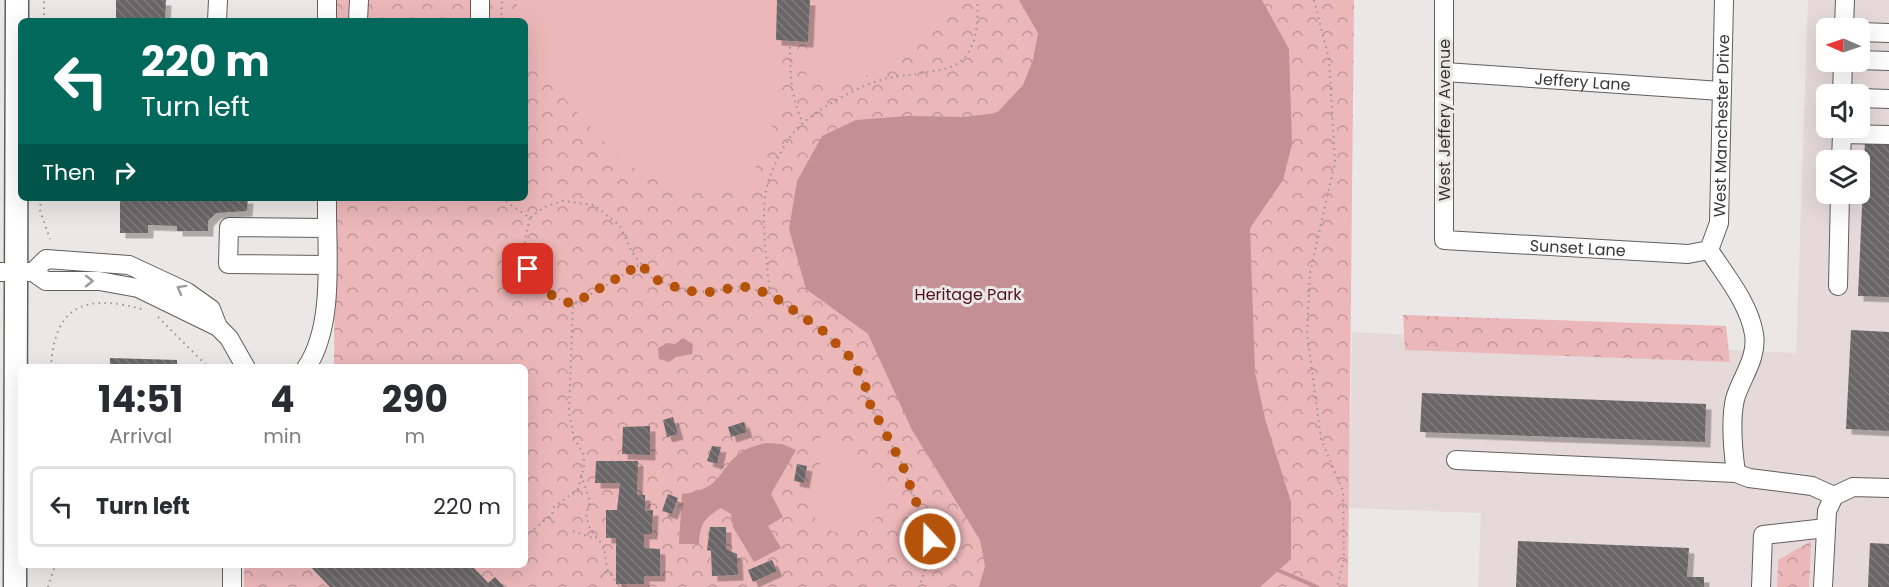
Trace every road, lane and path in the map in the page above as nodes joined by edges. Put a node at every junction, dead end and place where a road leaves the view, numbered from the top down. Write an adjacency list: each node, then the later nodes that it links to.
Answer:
1 (17, 0): 27 (main road)
2 (44, 0): 13 (path)
3 (218, 0): 14 (street)
4 (327, 0): 15 (street)
5 (359, 0): 16 (street)
6 (480, 0): 17 (street)
7 (502, 0): 18 (path)
8 (977, 0): 30 (path)
9 (1314, 0): 74 (path)
10 (1444, 0): 25 (street, West Jeffery Avenue)
11 (1724, 0): 26 (street, West Manchester Drive)
12 (1845, 0): 19 (street)
13 (44, 18)
14 (217, 18)
15 (327, 18)
16 (358, 18)
17 (480, 18)
18 (501, 18)
19 (1844, 18)
20 (1870, 32): 21 (street)
21 (1889, 33)
22 (790, 41): 30 (path)
23 (1870, 60): 24 (street)
24 (1889, 61)
25 (1445, 72): 26 (street, Jeffery Lane); 40 (street, West Jeffery Avenue)
26 (1721, 91): 41 (street, West Manchester Drive)
27 (8, 98): 44 (main road)
28 (1870, 98): 29 (street)
29 (1889, 99)
30 (802, 123): 46 (path)
31 (1870, 133): 32 (street)
32 (1889, 135)
33 (41, 201): 39 (path)
34 (327, 201): 38 (street)
35 (505, 201): 37 (path)
36 (1840, 204): 45 (street)
37 (530, 218): 42 (path); 47 (path)
38 (326, 228): 43 (street); 43 (street)
39 (50, 239)
40 (1444, 240): 41 (street, Sunset Lane)
41 (1709, 250): 56 (street)
42 (641, 264): 46 (path); 47 (path)
43 (326, 265): 53 (street)
44 (17, 272): 52 (street); 69 (main road)
45 (1838, 286)
46 (770, 294): 73 (path)
47 (573, 304): 55 (path)
48 (150, 312): 50 (path)
49 (157, 316): 51 (path)
50 (52, 364)
51 (205, 364)
52 (244, 364)
53 (309, 364)
54 (1456, 460): 56 (street)
55 (580, 473): 59 (path); 64 (path)
56 (1736, 473): 58 (street)
57 (1889, 488): 58 (street)
58 (1834, 496): 61 (street)
59 (549, 517): 60 (path); 63 (path)
60 (555, 524)
61 (1826, 528): 75 (street); 76 (street)
62 (573, 531): 64 (path)
63 (528, 534)
64 (598, 539): 67 (path)
65 (54, 568): 70 (path)
66 (232, 568): 71 (street)
67 (608, 569): 68 (path); 72 (path)
68 (601, 578)
69 (15, 587)
70 (48, 587)
71 (232, 587)
72 (620, 587)
73 (919, 587)
74 (1337, 587)
75 (1761, 587)
76 (1823, 587)

